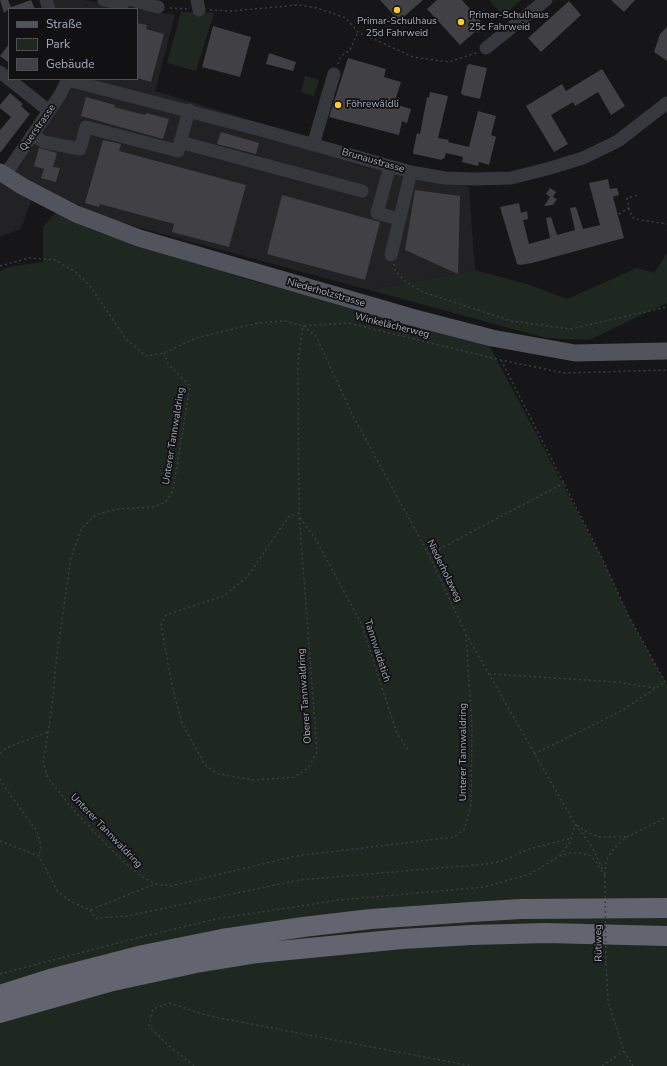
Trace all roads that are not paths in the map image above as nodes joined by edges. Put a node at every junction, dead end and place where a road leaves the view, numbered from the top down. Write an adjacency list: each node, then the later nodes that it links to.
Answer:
1 (104, 0): 2 (street)
2 (127, 0)
3 (131, 0): 5 (street)
4 (546, 0): 6 (street)
5 (158, 6)
6 (486, 48)
7 (0, 72): 9 (street)
8 (334, 74): 18 (street)
9 (8, 78)
10 (10, 80): 15 (street)
11 (67, 80): 15 (street, Querstrasse)
12 (72, 80): 14 (street, Brunaustrasse)
13 (667, 102): 20 (street, Brunaustrasse)
14 (189, 110): 17 (street); 18 (street, Brunaustrasse)
15 (49, 111): 16 (street, Querstrasse)
16 (32, 135): 17 (street); 21 (street, Querstrasse)
17 (180, 142): 22 (street)
18 (313, 145): 19 (street, Brunaustrasse)
19 (390, 166): 20 (street, Brunaustrasse); 23 (street)
20 (411, 172): 23 (street)
21 (2, 173): 25 (main road, Niederholzstrasse)
22 (362, 191)
23 (400, 219): 24 (street)
24 (391, 255)
25 (667, 351)
26 (667, 901): 28 (highway)
27 (667, 908): 28 (highway)
28 (558, 909): 32 (highway)
29 (667, 927): 31 (highway)
30 (667, 936): 31 (highway)
31 (258, 953): 33 (highway)
32 (0, 995)
33 (0, 1013)

